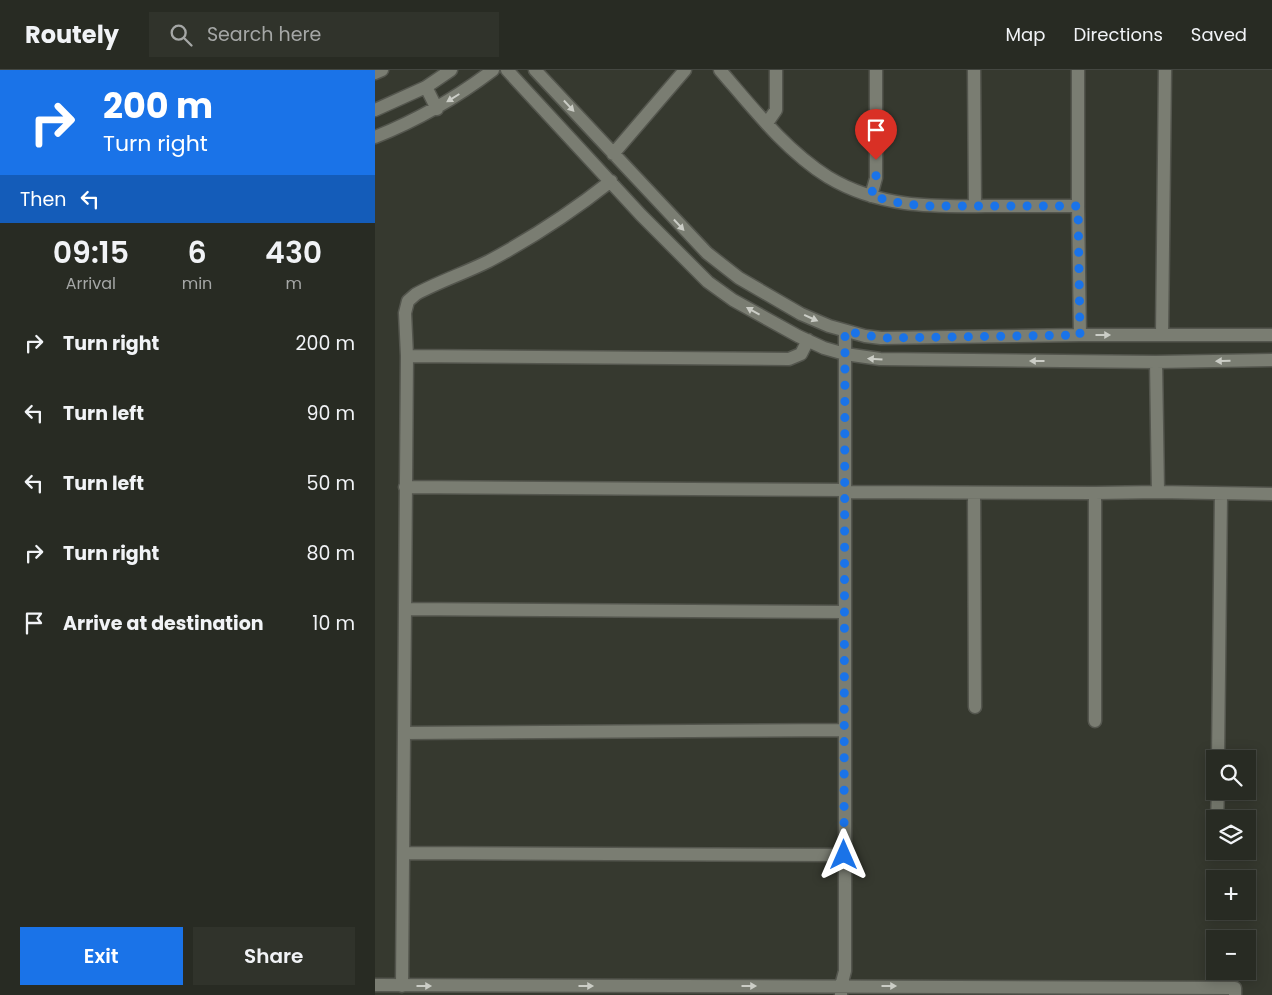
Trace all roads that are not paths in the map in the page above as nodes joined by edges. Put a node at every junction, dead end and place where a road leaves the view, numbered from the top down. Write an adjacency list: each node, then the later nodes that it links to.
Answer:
1 (382, 70): 13 (street)
2 (451, 70): 14 (street)
3 (493, 70): 15 (street, one-way to 15)
4 (507, 70): 20 (street)
5 (535, 70): 19 (street, one-way to 19)
6 (685, 70): 19 (street)
7 (719, 70): 17 (street)
8 (776, 70): 17 (street)
9 (876, 70): 21 (street)
10 (974, 70): 22 (street)
11 (1078, 70): 23 (street)
12 (1165, 70): 26 (street)
13 (375, 73)
14 (427, 87): 15 (street); 16 (street)
15 (437, 109): 18 (street)
16 (375, 110)
17 (767, 123): 21 (street)
18 (375, 137)
19 (613, 154): 24 (street, one-way to 24)
20 (611, 181): 28 (street, one-way to 20); 30 (street)
21 (871, 196): 22 (street)
22 (975, 206): 23 (street)
23 (1078, 206): 25 (street)
24 (845, 331): 25 (street); 29 (street)
25 (1080, 335): 26 (street, one-way to 26)
26 (1162, 335): 27 (street)
27 (1272, 335)
28 (808, 340): 29 (street); 30 (street)
29 (845, 354): 32 (street, one-way to 29); 34 (street)
30 (407, 356): 33 (street)
31 (1272, 360): 32 (street, one-way to 32)
32 (1156, 362): 35 (street)
33 (405, 486): 34 (street); 40 (street)
34 (846, 491): 36 (street); 41 (street)
35 (1158, 492): 37 (street); 38 (street)
36 (974, 493): 37 (street); 42 (street)
37 (1095, 494): 43 (street)
38 (1221, 494): 39 (street); 46 (street)
39 (1272, 494)
40 (405, 609): 41 (street); 45 (street)
41 (844, 612): 44 (street)
42 (975, 707)
43 (1095, 721)
44 (844, 730): 45 (street); 48 (street)
45 (404, 733): 47 (street)
46 (1218, 750)
47 (403, 853): 48 (street); 50 (street)
48 (844, 855): 51 (street)
49 (375, 985): 50 (street)
50 (402, 986): 51 (street, one-way to 51)
51 (841, 990): 52 (street, one-way to 52)
52 (975, 991): 53 (street)
53 (1235, 995)

